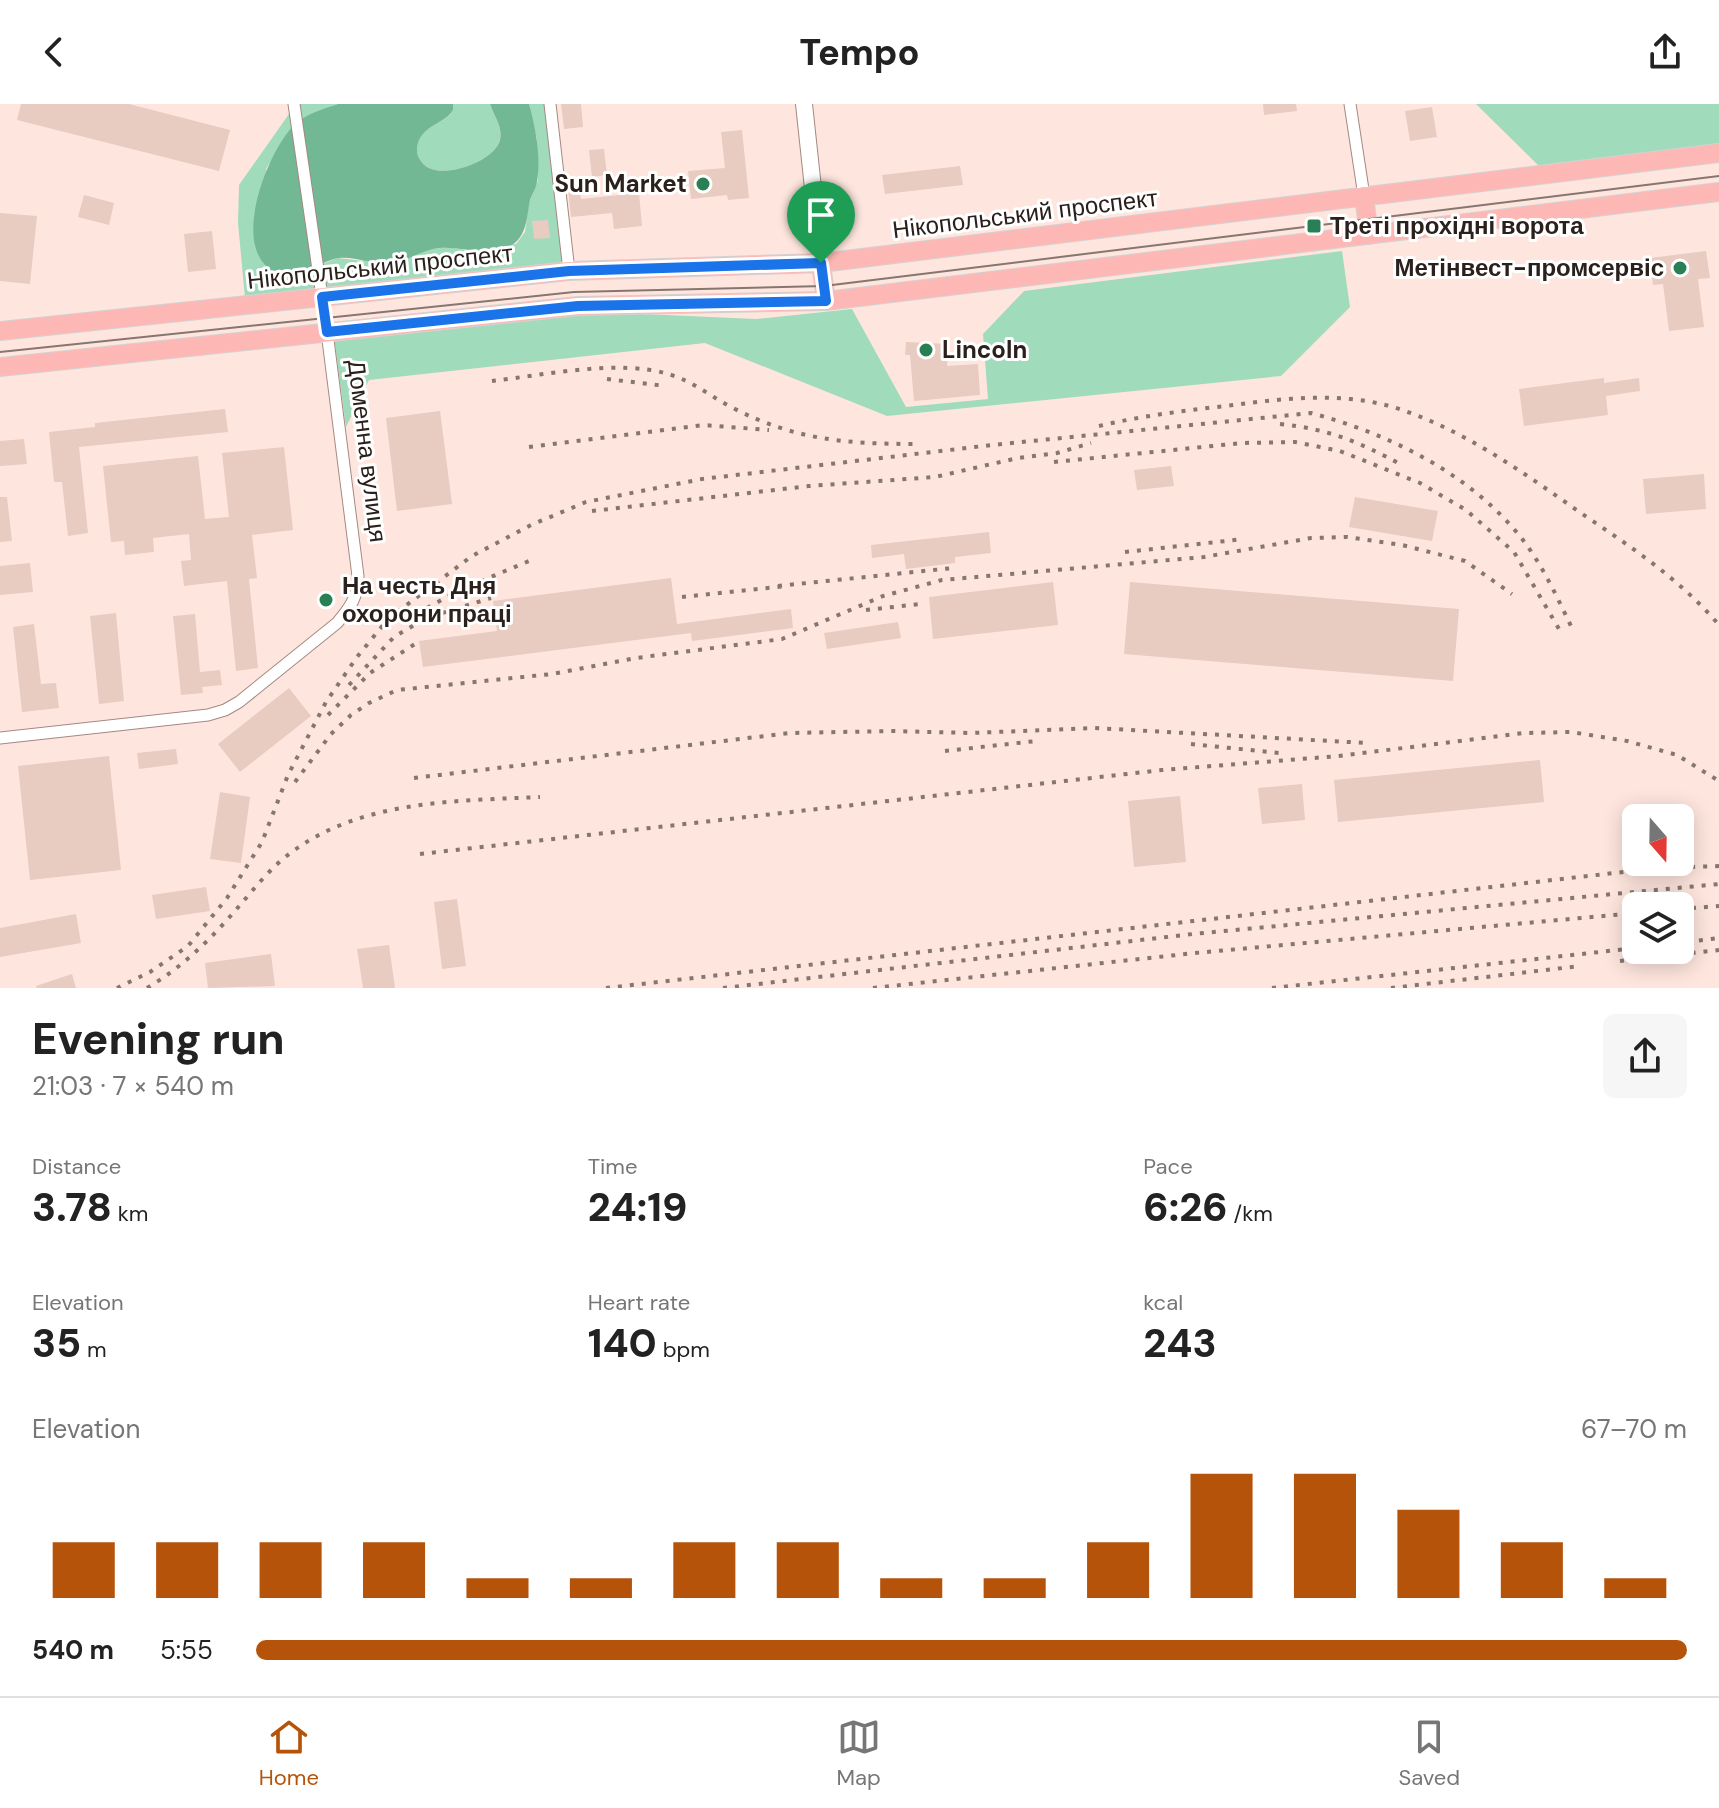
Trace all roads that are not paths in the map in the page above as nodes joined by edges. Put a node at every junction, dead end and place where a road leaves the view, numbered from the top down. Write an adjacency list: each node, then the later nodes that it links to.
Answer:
1 (294, 104): 11 (street, Доменна вулиця)
2 (550, 104): 10 (street)
3 (804, 104): 9 (main road)
4 (1350, 104): 7 (street)
5 (1719, 153): 7 (main road, Нікопольський проспект)
6 (1719, 192): 8 (main road)
7 (1364, 196): 8 (main road); 9 (main road, Нікопольський проспект)
8 (1369, 235): 12 (main road)
9 (821, 263): 10 (main road, Нікопольський проспект); 12 (main road)
10 (569, 271): 11 (main road, Нікопольський проспект)
11 (322, 297): 13 (main road, Нікопольський проспект); 14 (main road, Доменна вулиця)
12 (826, 301): 14 (main road)
13 (0, 331)
14 (327, 332): 15 (main road); 16 (street, Доменна вулиця)
15 (0, 367)
16 (0, 738)

